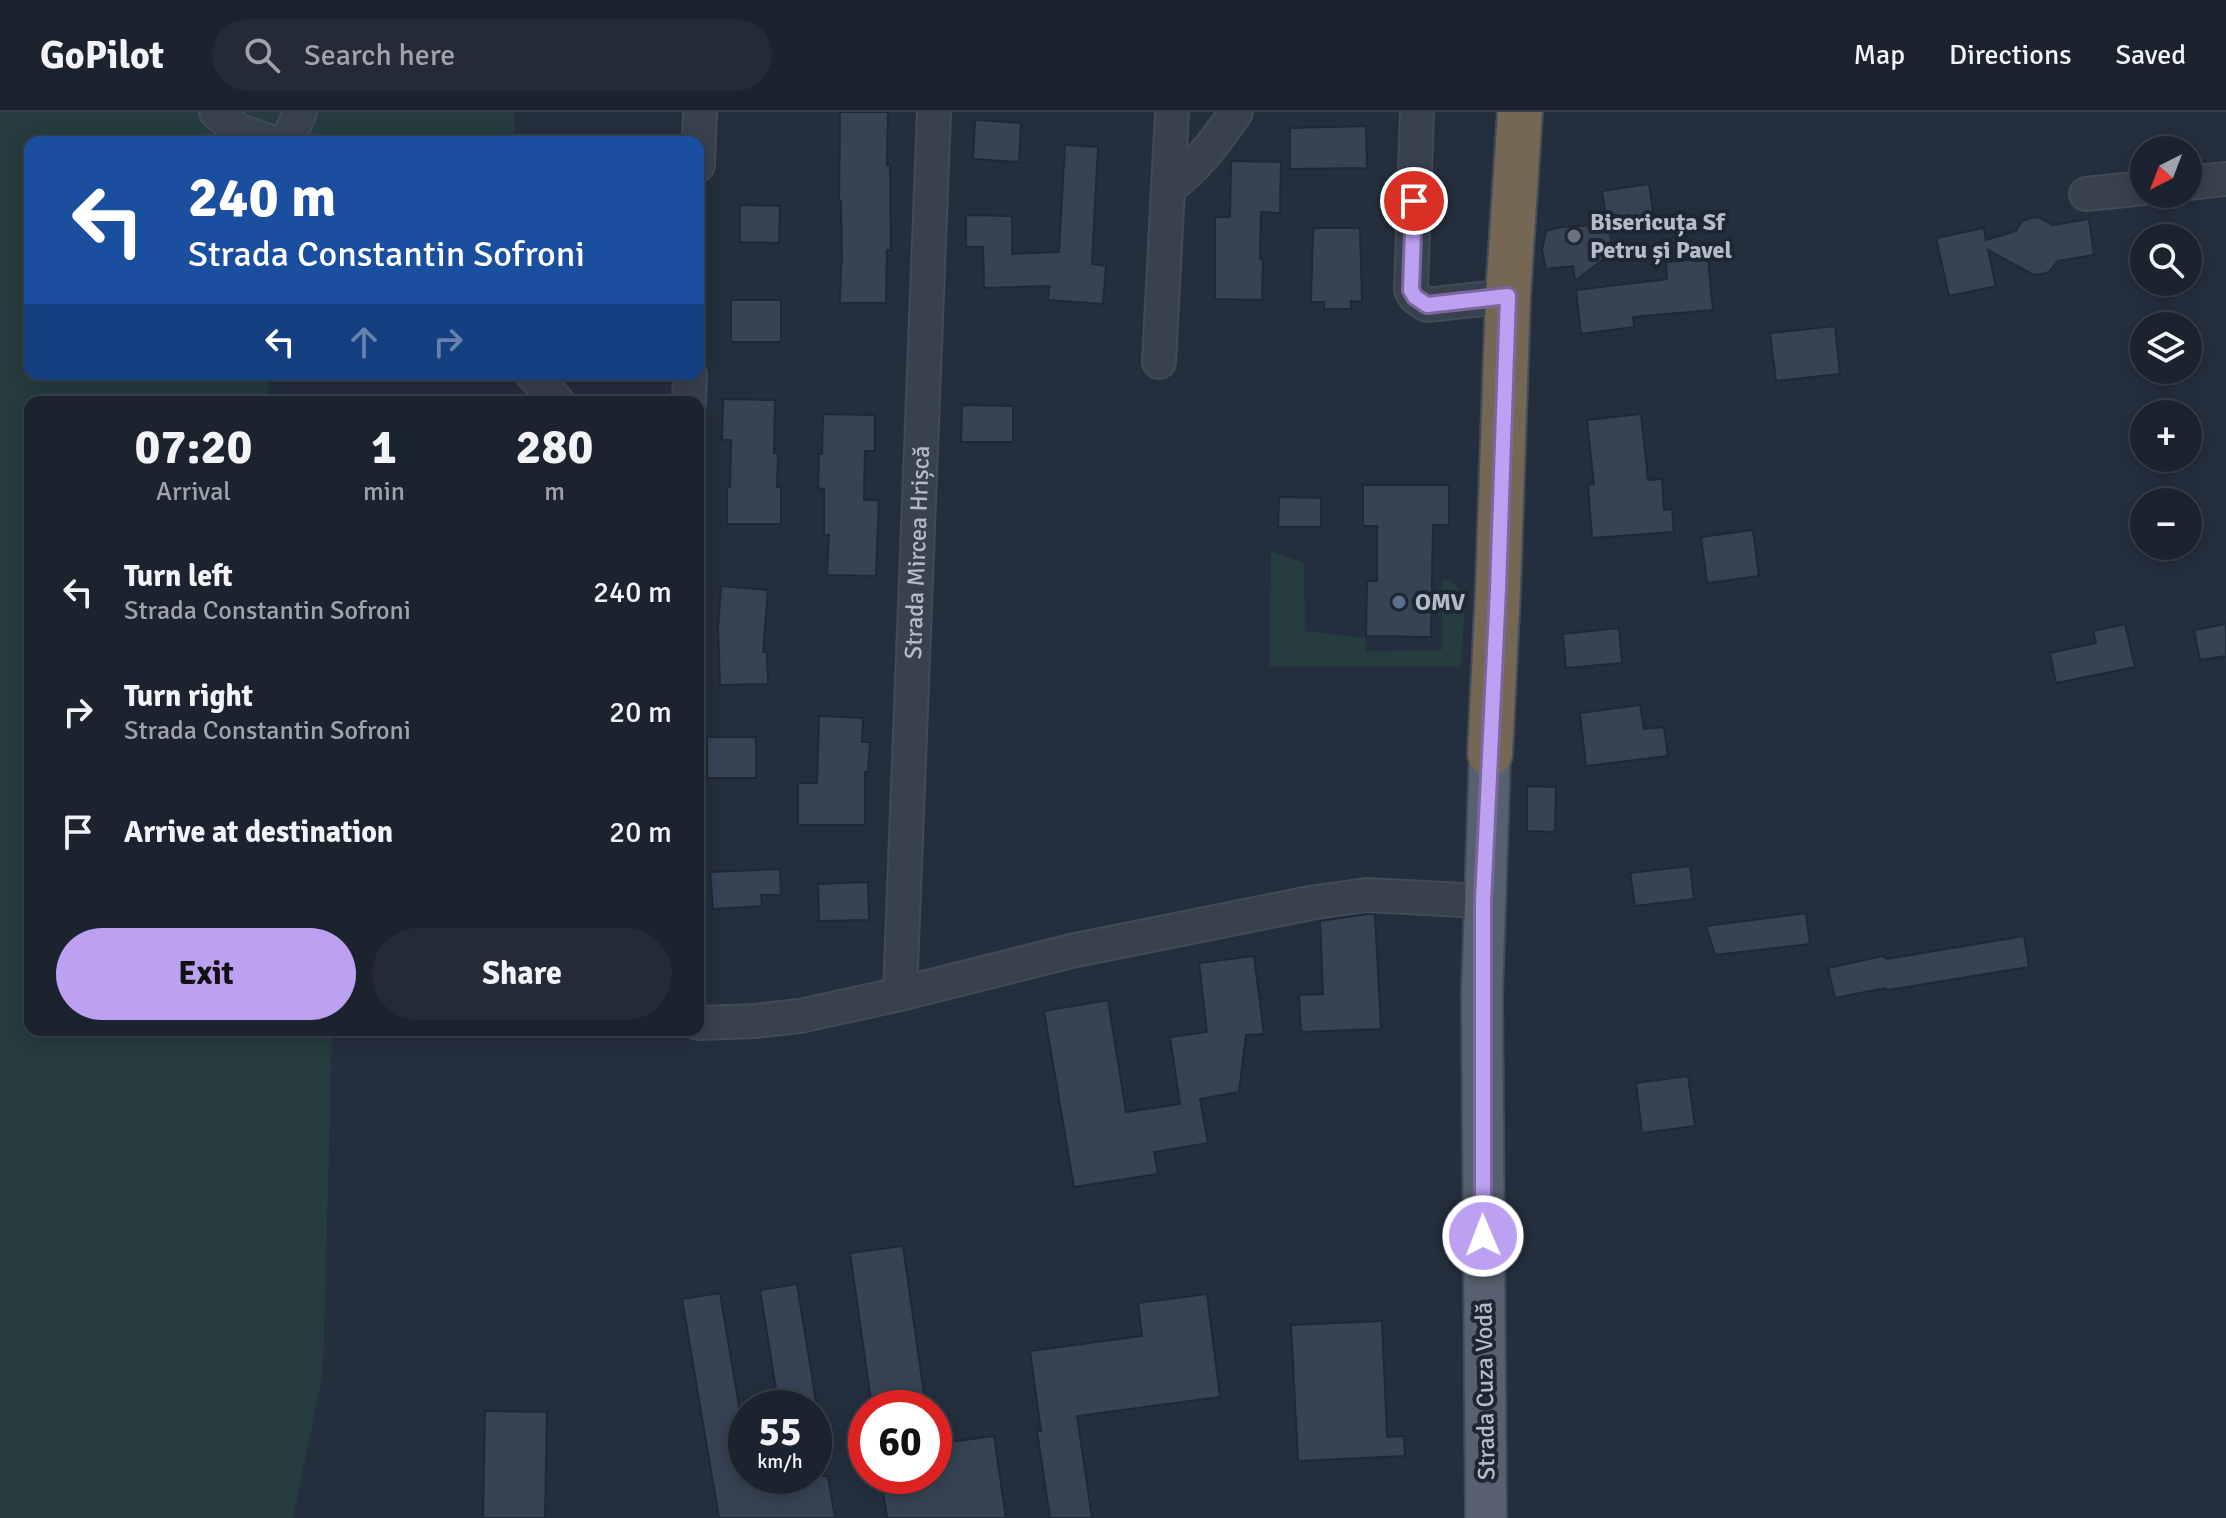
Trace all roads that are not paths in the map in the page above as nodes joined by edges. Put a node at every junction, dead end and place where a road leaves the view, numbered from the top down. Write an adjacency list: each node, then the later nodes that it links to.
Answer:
1 (216, 112): 9 (street)
2 (300, 112): 10 (street)
3 (700, 112): 11 (street)
4 (934, 112): 23 (street, Strada Mircea Hrișcă)
5 (1172, 112): 14 (street)
6 (1236, 112): 14 (street)
7 (1417, 112): 17 (street)
8 (1520, 112): 17 (highway, Strada Cuza Vodă)
9 (254, 136)
10 (290, 136)
11 (699, 136)
12 (2226, 179): 13 (street)
13 (2202, 182)
14 (1168, 188): 18 (street)
15 (2130, 189): 16 (street)
16 (2086, 194)
17 (1508, 296): 21 (highway, Strada Cuza Vodă)
18 (1159, 362)
19 (538, 380): 20 (street)
20 (552, 396)
21 (1490, 754): 22 (main road, Strada Cuza Vodă)
22 (1483, 901): 23 (street); 25 (main road, Strada Cuza Vodă)
23 (900, 994): 24 (street)
24 (704, 1023)
25 (1486, 1518)

